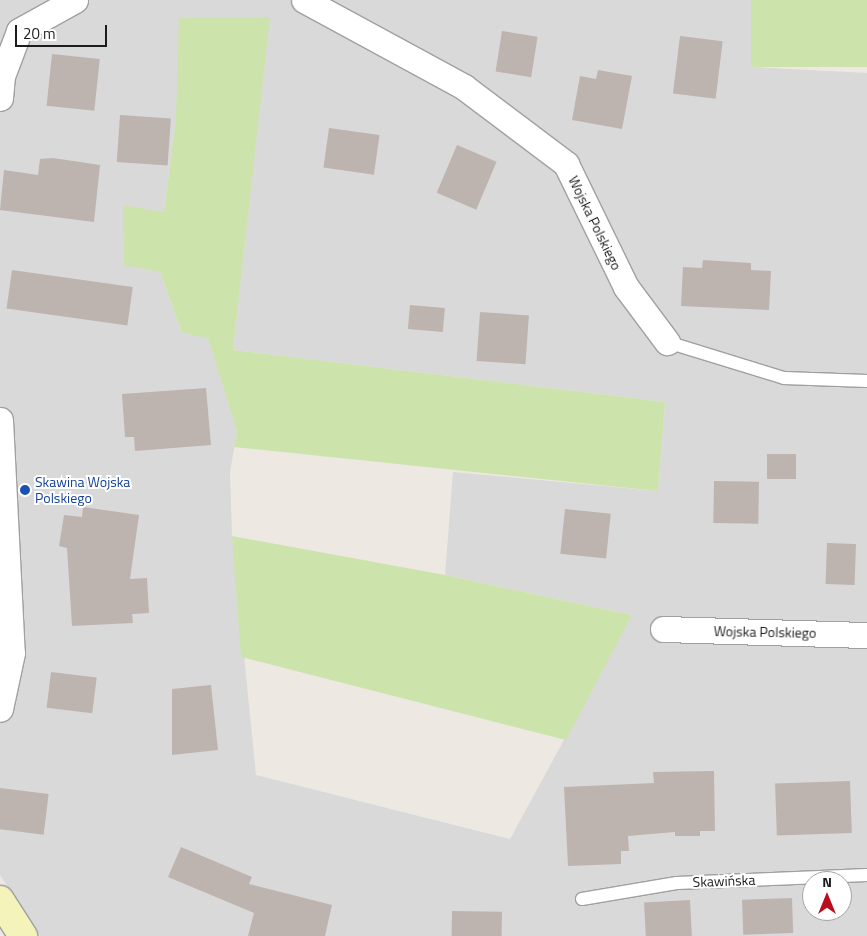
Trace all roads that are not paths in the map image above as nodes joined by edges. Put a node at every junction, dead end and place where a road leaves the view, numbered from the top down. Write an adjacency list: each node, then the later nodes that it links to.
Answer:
1 (75, 0): 3 (street)
2 (304, 0): 4 (street, Wojska Polskiego)
3 (0, 98)
4 (667, 342): 5 (lane, Wojska Polskiego)
5 (867, 381)
6 (0, 420): 9 (street)
7 (663, 629): 8 (street, Wojska Polskiego)
8 (867, 634)
9 (0, 709)
10 (867, 875): 11 (lane, Skawińska)
11 (582, 899)
12 (0, 900): 13 (street)
13 (23, 936)

